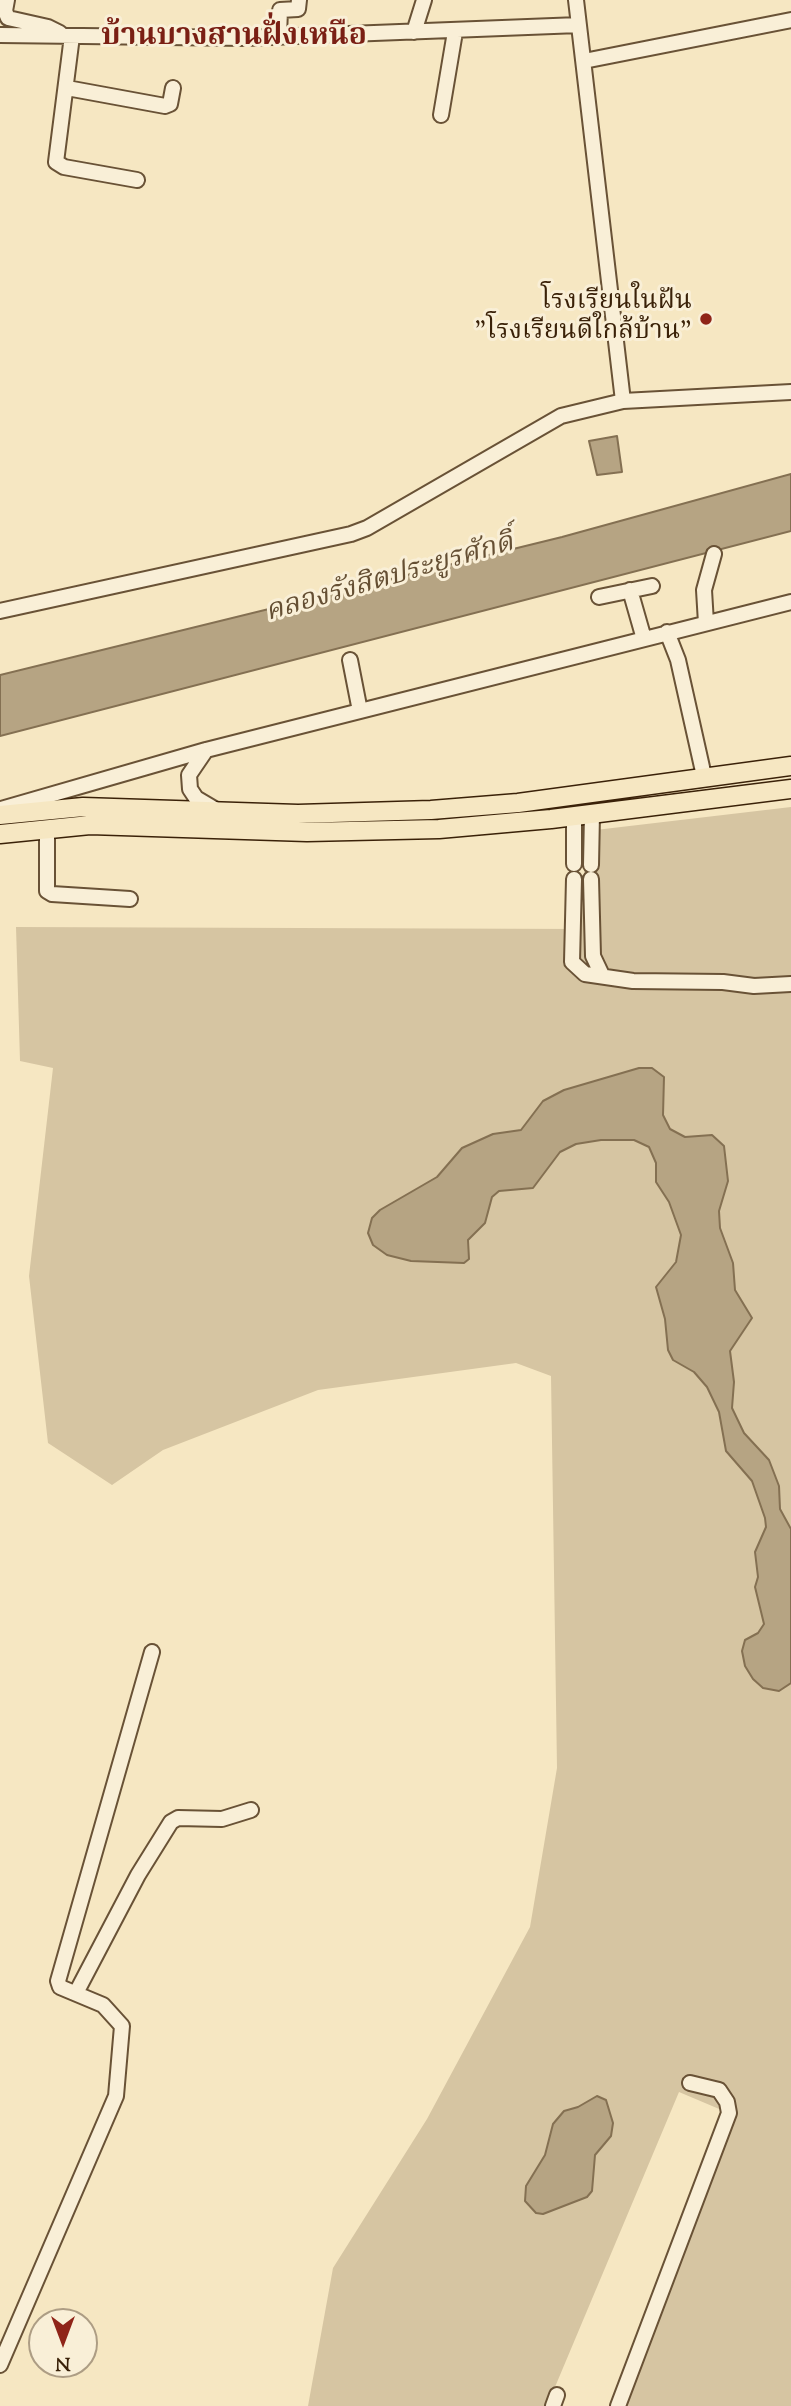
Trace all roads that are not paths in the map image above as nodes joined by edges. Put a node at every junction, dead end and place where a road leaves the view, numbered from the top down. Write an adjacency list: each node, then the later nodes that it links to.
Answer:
1 (7, 0): 10 (street)
2 (299, 0): 11 (street)
3 (425, 0): 7 (street)
4 (576, 0): 6 (street)
5 (791, 20): 12 (street)
6 (579, 25): 8 (street); 12 (street)
7 (414, 32): 8 (street); 11 (street)
8 (455, 32): 15 (street)
9 (0, 35): 10 (street)
10 (68, 36): 11 (street); 13 (street)
11 (279, 36)
12 (584, 61): 18 (street)
13 (67, 88): 14 (street); 16 (street)
14 (173, 88)
15 (441, 116)
16 (137, 180)
17 (791, 392): 18 (street)
18 (623, 401): 24 (street)
19 (714, 554): 25 (street)
20 (652, 586): 21 (street)
21 (630, 590): 22 (street); 27 (street)
22 (599, 597)
23 (791, 602): 25 (street)
24 (0, 611)
25 (706, 623): 26 (street)
26 (667, 632): 27 (street); 32 (street)
27 (644, 639): 29 (street)
28 (350, 660): 29 (street)
29 (360, 711): 30 (street)
30 (206, 750): 34 (street); 35 (street)
31 (791, 766): 32 (main road)
32 (704, 776): 34 (main road)
33 (791, 789): 36 (main road)
34 (218, 811): 35 (main road)
35 (0, 812)
36 (583, 815): 37 (main road); 40 (street); 40 (street)
37 (47, 828): 38 (main road); 39 (street)
38 (0, 834)
39 (130, 899)
40 (602, 975): 41 (street)
41 (791, 984)
42 (152, 1652): 44 (street)
43 (251, 1810): 44 (street)
44 (76, 1993): 46 (street)
45 (690, 2083): 47 (street)
46 (0, 2365)
47 (618, 2406)

